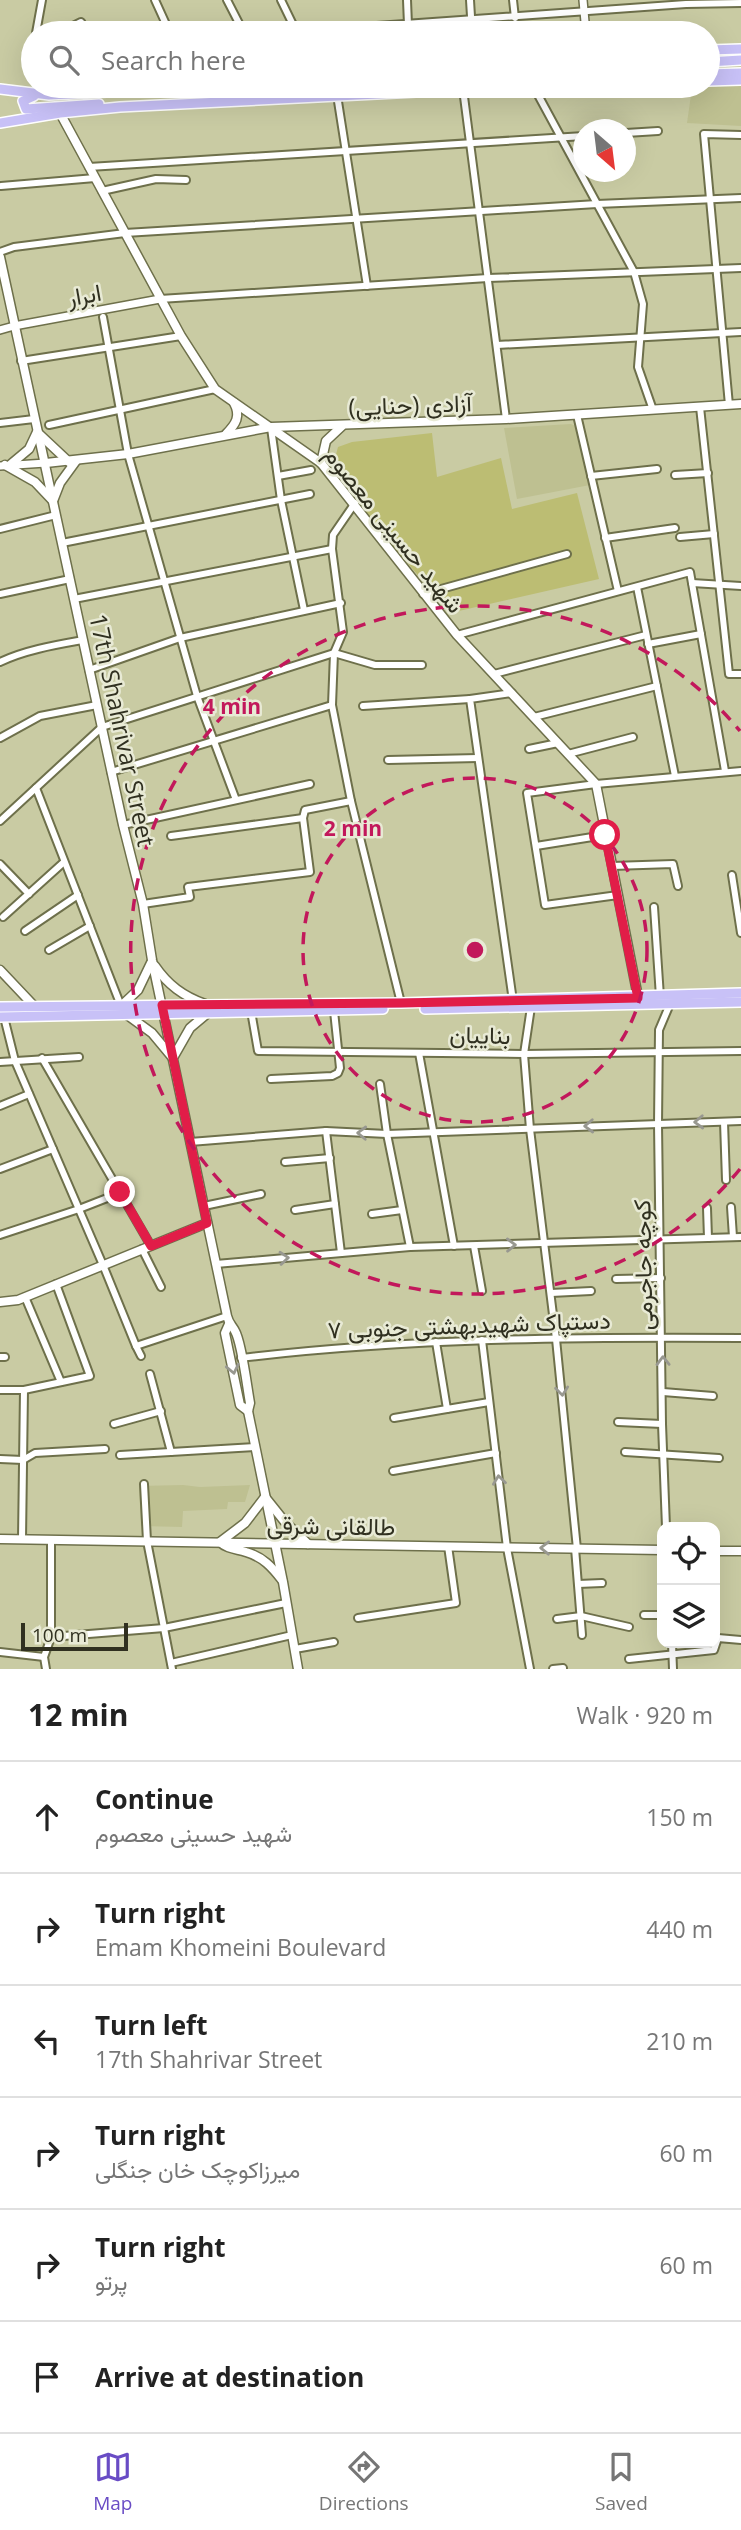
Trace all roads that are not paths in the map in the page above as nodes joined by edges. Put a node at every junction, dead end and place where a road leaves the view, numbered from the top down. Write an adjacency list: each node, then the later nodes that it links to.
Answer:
1 (42, 0): 13 (street)
2 (155, 0): 14 (street)
3 (227, 0): 15 (street)
4 (281, 0): 16 (street)
5 (407, 0): 17 (street)
6 (470, 0): 18 (street)
7 (513, 0): 12 (street)
8 (583, 0): 11 (street)
9 (686, 2): 10 (street); 11 (street)
10 (741, 3)
11 (584, 13): 12 (street); 19 (street)
12 (514, 18): 18 (street)
13 (38, 21)
14 (165, 21)
15 (238, 21)
16 (291, 21)
17 (408, 21)
18 (471, 21)
19 (585, 21)
20 (741, 49): 21 (main road)
21 (720, 50)
22 (741, 60): 23 (main road)
23 (720, 61)
24 (741, 73): 25 (main road)
25 (720, 74)
26 (741, 80): 27 (main road)
27 (720, 81)
28 (0, 89): 29 (main road)
29 (21, 90)
30 (25, 98): 35 (main road)
31 (283, 98): 35 (main road)
32 (337, 98): 44 (street)
33 (464, 98): 43 (street)
34 (540, 98): 42 (street)
35 (120, 107): 36 (main road)
36 (60, 113): 37 (main road); 45 (main road, شهید حسینی معصوم)
37 (0, 122)
38 (658, 131): 39 (street)
39 (636, 132)
40 (741, 135): 51 (street)
41 (573, 136): 42 (street)
42 (560, 137): 43 (street); 52 (street)
43 (470, 143): 44 (street); 53 (street)
44 (346, 151): 45 (street); 54 (street)
45 (89, 167): 46 (main road, شهید حسینی معصوم)
46 (95, 178): 48 (street); 49 (main road, شهید حسینی معصوم)
47 (186, 180): 49 (street)
48 (1, 186)
49 (102, 191): 55 (main road, شهید حسینی معصوم)
50 (741, 198): 51 (street)
51 (709, 200): 52 (street); 57 (street)
52 (597, 204): 53 (street); 59 (street)
53 (479, 212): 54 (street); 60 (street)
54 (356, 219): 55 (street); 61 (street)
55 (125, 233): 56 (street); 62 (main road, شهید حسینی معصوم)
56 (0, 254): 64 (main road)
57 (717, 268): 58 (street); 59 (street); 67 (street)
58 (741, 268)
59 (634, 272): 60 (street); 69 (street)
60 (488, 278): 61 (street); 70 (street)
61 (367, 286): 62 (street)
62 (160, 299): 64 (street, ابرار); 68 (main road, شهید حسینی معصوم)
63 (103, 317): 71 (street)
64 (14, 326): 65 (street, ابرار); 72 (main road, 17th Shahrivar Street)
65 (0, 330)
66 (741, 332): 67 (street)
67 (723, 333): 69 (street); 76 (street)
68 (181, 336): 71 (street); 73 (main road, شهید حسینی معصوم)
69 (641, 338): 70 (street); 79 (street)
70 (497, 345): 82 (street)
71 (109, 346): 72 (street); 78 (street)
72 (21, 361): 81 (main road, 17th Shahrivar Street)
73 (215, 389): 74 (main road, شهید حسینی معصوم); 78 (street)
74 (232, 400): 85 (main road, شهید حسینی معصوم); 88 (main road)
75 (741, 404): 76 (main road, آزادی (حنایی))
76 (729, 405): 77 (main road, آزادی (حنایی))
77 (701, 407): 79 (main road, آزادی (حنایی)); 96 (street)
78 (120, 410): 84 (street); 89 (street)
79 (653, 410): 80 (main road, آزادی (حنایی))
80 (577, 415): 82 (main road, آزادی (حنایی)); 99 (street)
81 (34, 419): 83 (street); 87 (main road, 17th Shahrivar Street)
82 (506, 419): 86 (main road, آزادی (حنایی))
83 (0, 423)
84 (49, 425)
85 (271, 426): 86 (main road, آزادی (حنایی)); 88 (main road, آزادی (حنایی)); 92 (main road, شهید حسینی معصوم); 98 (street)
86 (342, 426): 92 (main road)
87 (37, 432): 90 (main road); 91 (main road, 17th Shahrivar Street); 93 (main road)
88 (225, 435): 89 (main road, آزادی (حنایی))
89 (128, 454): 90 (main road, آزادی (حنایی)); 105 (street)
90 (76, 461): 91 (main road, آزادی (حنایی)); 102 (main road)
91 (46, 463): 93 (street); 102 (main road, 17th Shahrivar Street)
92 (321, 463): 103 (main road, شهید حسینی معصوم)
93 (5, 465): 102 (main road)
94 (657, 469): 99 (street)
95 (311, 470): 98 (street)
96 (708, 473): 97 (street); 108 (street)
97 (675, 475)
98 (278, 476): 101 (street)
99 (591, 476): 110 (street)
100 (310, 494): 101 (street)
101 (281, 500): 105 (street); 114 (street)
102 (53, 501): 104 (main road, 17th Shahrivar Street)
103 (355, 503): 112 (street); 123 (main road, شهید حسینی معصوم)
104 (56, 515): 106 (street); 111 (main road, 17th Shahrivar Street)
105 (149, 525): 111 (street); 116 (street)
106 (0, 528)
107 (675, 528): 110 (street)
108 (714, 534): 109 (street); 118 (street)
109 (680, 537)
110 (605, 538): 121 (street)
111 (62, 543): 115 (main road, 17th Shahrivar Street)
112 (332, 549): 114 (street); 125 (street)
113 (567, 554): 123 (street)
114 (292, 555): 116 (street); 126 (street)
115 (70, 579): 122 (street); 124 (main road, 17th Shahrivar Street)
116 (164, 581): 124 (street); 130 (street)
117 (692, 583): 118 (street); 120 (street); 127 (street)
118 (719, 584): 119 (street); 138 (street)
119 (741, 586)
120 (637, 587): 121 (street); 129 (street)
121 (618, 591): 128 (street)
122 (0, 594)
123 (424, 594): 128 (main road, شهید حسینی معصوم)
124 (74, 599): 131 (main road, 17th Shahrivar Street)
125 (341, 603): 126 (street); 133 (street)
126 (304, 610): 130 (street)
127 (701, 634): 132 (street); 156 (street)
128 (457, 635): 137 (main road, شهید حسینی معصوم)
129 (646, 635): 132 (street); 137 (street)
130 (180, 639): 136 (street); 141 (street)
131 (83, 640): 134 (street); 136 (main road, 17th Shahrivar Street)
132 (648, 644): 139 (street)
133 (334, 653): 135 (street); 141 (street); 144 (street)
134 (0, 662)
135 (422, 665)
136 (89, 670): 143 (main road, 17th Shahrivar Street)
137 (494, 674): 140 (main road, شهید حسینی معصوم)
138 (741, 674)
139 (657, 686): 146 (street); 159 (street)
140 (512, 693): 142 (street); 146 (main road, شهید حسینی معصوم)
141 (197, 695): 147 (street); 150 (street)
142 (470, 699): 145 (street); 154 (street)
143 (97, 705): 147 (main road, 17th Shahrivar Street); 149 (street)
144 (332, 705): 150 (street); 164 (street)
145 (363, 706)
146 (534, 717): 151 (main road, شهید حسینی معصوم)
147 (102, 727): 158 (main road, 17th Shahrivar Street); 162 (street)
148 (633, 737): 153 (street)
149 (0, 738)
150 (212, 740): 158 (street); 163 (street)
151 (558, 743): 152 (street); 153 (main road, شهید حسینی معصوم)
152 (530, 749)
153 (568, 754): 160 (main road, شهید حسینی معصوم)
154 (478, 758): 155 (street); 191 (street)
155 (388, 760)
156 (725, 771): 157 (street); 159 (street)
157 (741, 771)
158 (111, 772): 167 (main road, 17th Shahrivar Street)
159 (675, 776): 160 (street)
160 (596, 784): 168 (main road); 170 (street)
161 (310, 785): 163 (street)
162 (36, 788): 166 (street); 171 (street)
163 (236, 800): 167 (street)
164 (351, 801): 165 (street); 193 (street)
165 (303, 818): 169 (street); 179 (street)
166 (0, 821)
167 (122, 825): 179 (main road, 17th Shahrivar Street)
168 (605, 835): 170 (street); 173 (main road)
169 (171, 836)
170 (536, 846): 178 (street)
171 (64, 862): 176 (street); 177 (street)
172 (0, 864): 176 (street)
173 (612, 866): 175 (street); 178 (main road)
174 (732, 875): 184 (street)
175 (678, 886)
176 (29, 894): 181 (street)
177 (78, 895): 182 (street); 183 (street)
178 (618, 895): 190 (main road)
179 (143, 904): 186 (main road, 17th Shahrivar Street)
180 (654, 907): 189 (street)
181 (3, 917)
182 (90, 926): 185 (street); 200 (street)
183 (25, 931)
184 (741, 933)
185 (49, 950)
186 (152, 960): 197 (main road); 198 (main road, 17th Shahrivar Street); 200 (main road)
187 (0, 970): 199 (main road)
188 (741, 993): 189 (main road)
189 (660, 997): 190 (main road)
190 (638, 998): 191 (main road)
191 (513, 1001): 193 (main road)
192 (741, 1002): 194 (main road)
193 (401, 1003): 197 (main road)
194 (670, 1004): 196 (main road); 208 (street, کوچه جاجرمی)
195 (0, 1007): 203 (main road)
196 (531, 1007): 202 (main road); 209 (street)
197 (207, 1008): 198 (main road); 201 (main road); 212 (main road)
198 (162, 1009): 200 (main road); 212 (main road, 17th Shahrivar Street)
199 (33, 1010): 200 (main road); 203 (main road)
200 (123, 1010): 212 (main road)
201 (251, 1011): 202 (main road); 206 (street, بناییان)
202 (334, 1011): 206 (street)
203 (15, 1012): 204 (main road)
204 (2, 1017): 213 (street)
205 (741, 1051): 208 (street, بناییان)
206 (338, 1052): 207 (street, بناییان); 215 (street)
207 (419, 1053): 209 (street, بناییان); 224 (street)
208 (658, 1053): 209 (street, بناییان); 221 (street, کوچه جاجرمی)
209 (524, 1054): 222 (street)
210 (79, 1057): 211 (street)
211 (42, 1058): 213 (street); 232 (street)
212 (173, 1059): 226 (main road, 17th Shahrivar Street)
213 (15, 1061): 214 (street); 217 (street)
214 (0, 1062)
215 (271, 1079)
216 (380, 1084): 225 (street)
217 (29, 1094): 218 (street); 227 (street)
218 (0, 1106)
219 (741, 1121): 220 (street)
220 (724, 1122): 221 (street, one-way to 221); 231 (street)
221 (658, 1124): 222 (street, one-way to 222); 246 (street, کوچه جاجرمی)
222 (530, 1129): 224 (street); 247 (street)
223 (327, 1131): 225 (street, one-way to 223); 226 (street); 228 (street)
224 (433, 1132): 225 (street); 248 (street)
225 (387, 1134): 240 (street)
226 (190, 1142): 235 (main road, 17th Shahrivar Street)
227 (53, 1149): 230 (street); 238 (street)
228 (330, 1158): 229 (street); 234 (street)
229 (285, 1162)
230 (0, 1170)
231 (726, 1180)
232 (120, 1192): 238 (street); 251 (street)
233 (261, 1194): 235 (street)
234 (335, 1204): 239 (street); 252 (street)
235 (204, 1206): 242 (main road, 17th Shahrivar Street)
236 (731, 1207): 244 (street)
237 (707, 1208): 245 (street)
238 (79, 1209): 243 (street); 254 (street)
239 (295, 1210)
240 (402, 1210): 241 (street); 250 (street)
241 (372, 1214)
242 (207, 1223): 251 (main road); 253 (main road, 17th Shahrivar Street)
243 (0, 1236)
244 (737, 1237): 245 (street)
245 (708, 1238): 246 (street)
246 (661, 1240): 247 (street); 255 (street, کوچه جاجرمی)
247 (545, 1244): 249 (street, one-way to 247); 261 (street)
248 (454, 1246): 249 (street); 250 (street)
249 (474, 1246): 259 (street)
250 (410, 1247): 252 (street)
251 (146, 1248): 254 (main road); 258 (street)
252 (341, 1253): 253 (street, one-way to 252)
253 (216, 1264): 264 (main road, 17th Shahrivar Street)
254 (103, 1265): 257 (main road); 270 (street)
255 (661, 1278): 256 (street); 265 (street, کوچه جاجرمی)
256 (617, 1279)
257 (56, 1284): 262 (main road); 274 (street)
258 (162, 1287)
259 (482, 1290)
260 (591, 1291): 261 (street)
261 (551, 1293): 267 (street)
262 (25, 1297): 263 (main road); 274 (street)
263 (0, 1301)
264 (228, 1320): 270 (street); 272 (main road, 17th Shahrivar Street); 282 (main road, 17th Shahrivar Street, one-way to 282)
265 (663, 1338): 266 (street, دستپاک شهیدبهشتی جنوبی ۷); 267 (street, دستپاک شهیدبهشتی جنوبی ۷); 277 (street, کوچه جاجرمی, one-way to 265)
266 (741, 1338)
267 (556, 1339): 268 (street, دستپاک شهیدبهشتی جنوبی ۷); 310 (street, one-way to 310)
268 (482, 1340): 269 (street, دستپاک شهیدبهشتی جنوبی ۷); 279 (street)
269 (436, 1342): 272 (street, دستپاک شهیدبهشتی جنوبی ۷); 280 (street)
270 (136, 1346): 271 (street)
271 (141, 1356)
272 (241, 1358): 282 (main road, 17th Shahrivar Street)
273 (150, 1374): 281 (street)
274 (61, 1382): 276 (street)
275 (0, 1390): 276 (street)
276 (24, 1390): 296 (street)
277 (663, 1392): 278 (street); 286 (street, کوچه جاجرمی)
278 (713, 1396)
279 (489, 1402): 280 (street); 291 (street)
280 (447, 1409): 283 (street)
281 (161, 1411): 285 (street); 289 (street)
282 (248, 1411): 287 (main road, 17th Shahrivar Street)
283 (394, 1418)
284 (618, 1422): 286 (street)
285 (114, 1424)
286 (662, 1424): 292 (street, کوچه جاجرمی)
287 (255, 1447): 289 (street); 299 (main road, 17th Shahrivar Street)
288 (104, 1449): 296 (street)
289 (171, 1452): 293 (street)
290 (625, 1452): 292 (street)
291 (496, 1453): 297 (street); 309 (street, one-way to 291)
292 (663, 1454): 294 (street); 300 (street, کوچه جاجرمی)
293 (120, 1455)
294 (719, 1458)
295 (0, 1459): 296 (street)
296 (23, 1460): 302 (street)
297 (393, 1471)
298 (144, 1484): 304 (street)
299 (265, 1497): 305 (main road); 306 (main road, 17th Shahrivar Street); 307 (main road)
300 (666, 1522)
301 (0, 1539): 302 (main road, طالقانی شرقی)
302 (22, 1539): 303 (main road, طالقانی شرقی)
303 (51, 1540): 304 (main road, طالقانی شرقی); 327 (street)
304 (146, 1541): 305 (main road, طالقانی شرقی); 324 (street)
305 (220, 1542): 306 (main road, طالقانی شرقی); 314 (main road)
306 (275, 1543): 307 (main road, طالقانی شرقی); 314 (main road, 17th Shahrivar Street)
307 (308, 1544): 308 (main road, طالقانی شرقی)
308 (448, 1546): 309 (main road, طالقانی شرقی); 321 (street)
309 (507, 1548): 310 (main road, طالقانی شرقی, one-way to 309); 340 (street)
310 (576, 1549): 311 (main road, طالقانی شرقی); 316 (street)
311 (657, 1550)
312 (720, 1551): 313 (main road)
313 (741, 1551)
314 (283, 1582): 317 (main road, 17th Shahrivar Street)
315 (602, 1583): 316 (street)
316 (578, 1584): 320 (street)
317 (286, 1603): 324 (street); 326 (main road, 17th Shahrivar Street)
318 (644, 1615): 319 (street)
319 (657, 1615)
320 (581, 1616): 322 (street); 323 (street); 325 (street)
321 (358, 1618)
322 (557, 1619)
323 (629, 1627)
324 (164, 1628): 327 (street); 336 (street)
325 (582, 1634)
326 (292, 1635): 331 (main road, 17th Shahrivar Street); 336 (street)
327 (51, 1637): 334 (street)
328 (741, 1640): 333 (street)
329 (334, 1642): 331 (street)
330 (671, 1648): 333 (street)
331 (295, 1649): 339 (main road, 17th Shahrivar Street)
332 (0, 1652): 334 (street)
333 (672, 1656): 335 (street); 342 (street)
334 (44, 1657): 338 (street)
335 (629, 1659)
336 (172, 1666)
337 (563, 1668): 341 (street)
338 (46, 1669)
339 (298, 1669)
340 (530, 1669)
341 (554, 1669)
342 (673, 1669)

